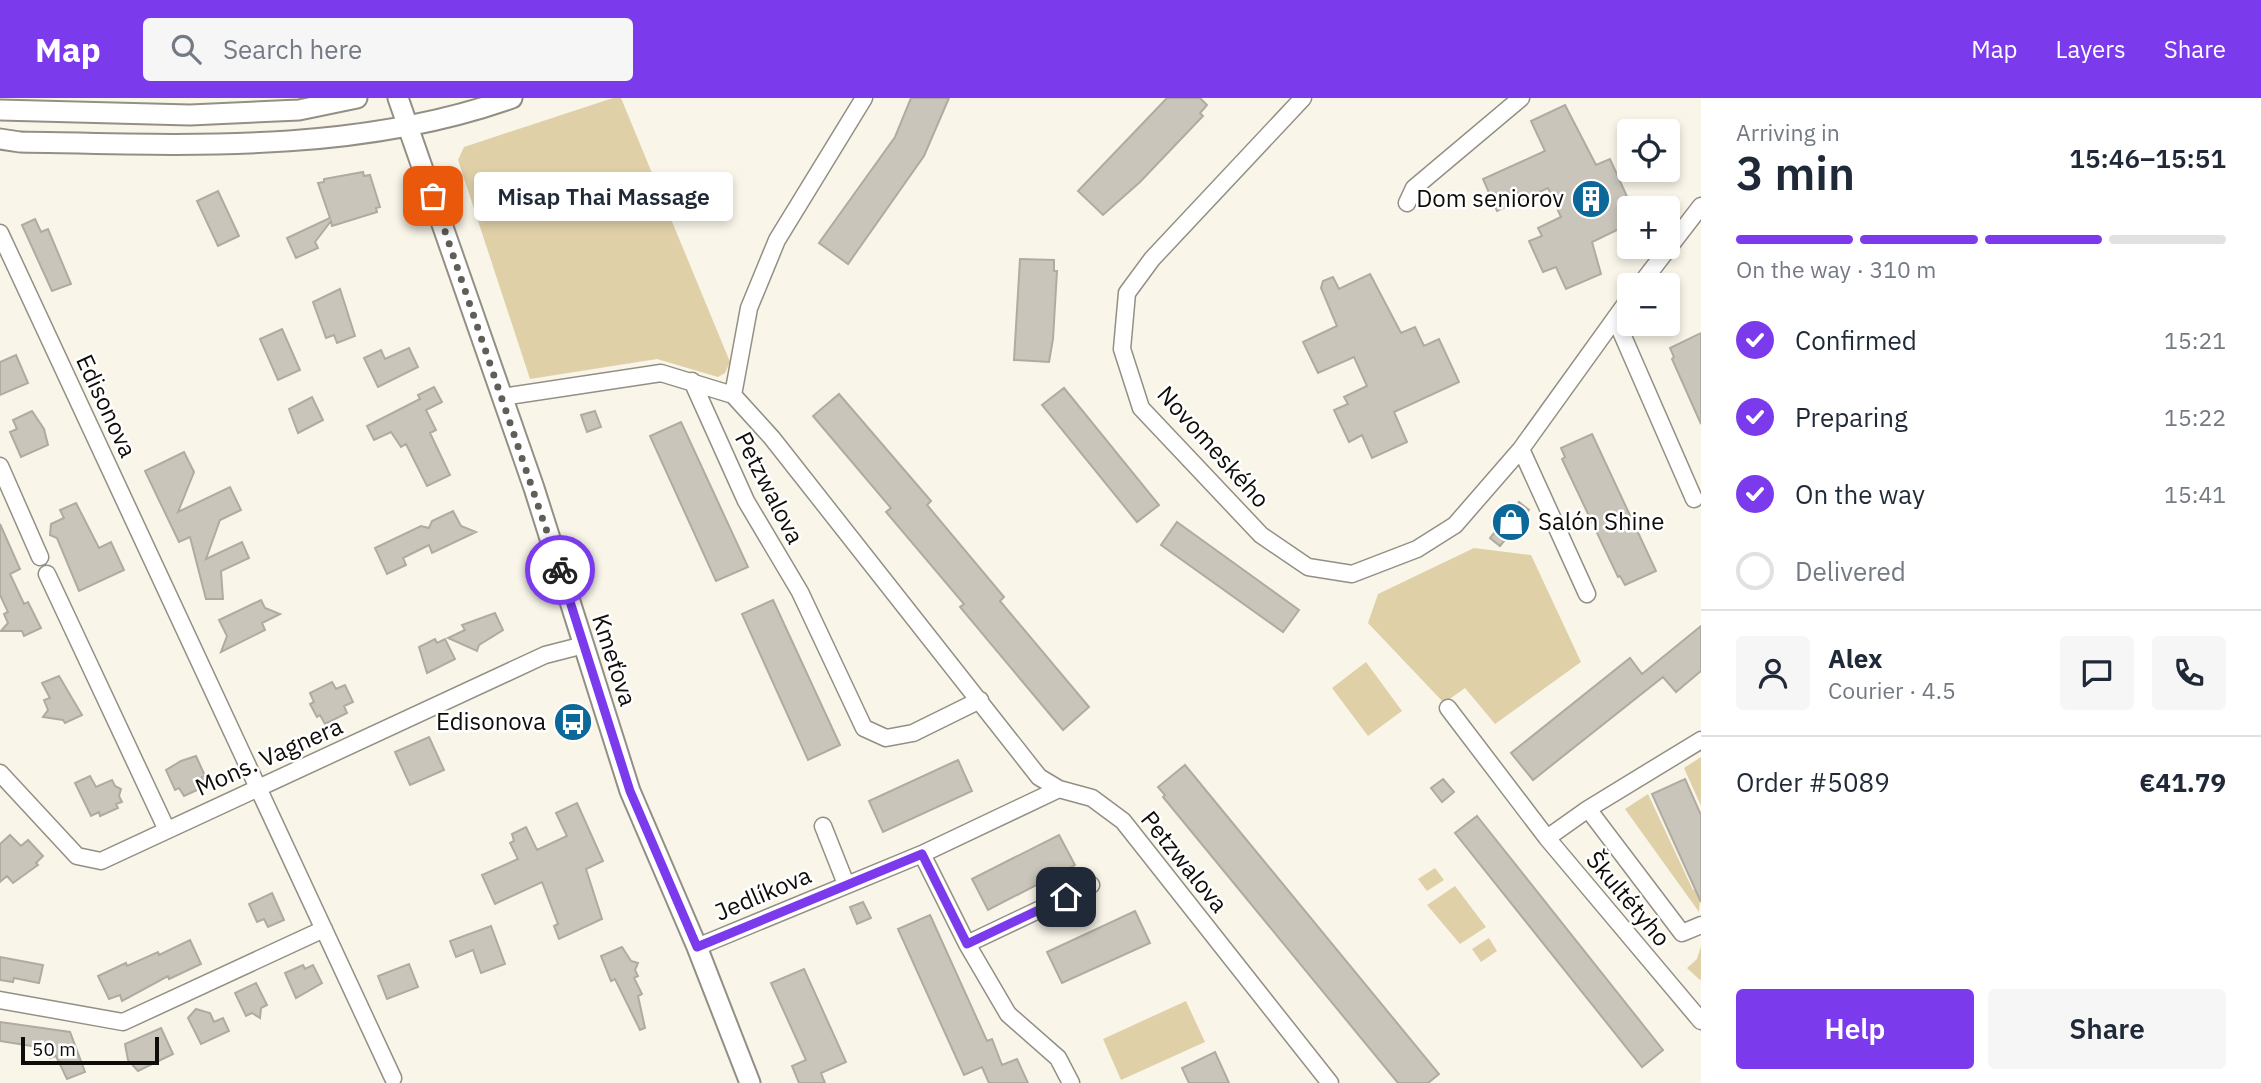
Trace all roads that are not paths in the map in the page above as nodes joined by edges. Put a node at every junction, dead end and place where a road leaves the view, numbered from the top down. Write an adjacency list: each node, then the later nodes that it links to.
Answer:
1 (357, 98): 7 (street)
2 (398, 98): 8 (street, Kmeťova)
3 (512, 98): 8 (street)
4 (864, 98): 17 (street)
5 (1303, 98): 19 (street, Novomeského)
6 (1521, 98): 10 (street)
7 (0, 110)
8 (409, 125): 9 (street); 18 (street, Kmeťova)
9 (0, 139)
10 (1406, 203)
11 (1701, 206): 13 (street)
12 (0, 233): 30 (street, Edisonova)
13 (1649, 273)
14 (1617, 315): 15 (street, Novomeského)
15 (1615, 318): 19 (street, Novomeského); 21 (street)
16 (692, 381): 17 (street, Petzwalova); 18 (street, Petzwalova); 26 (street, Petzwalova)
17 (733, 395): 26 (street, Petzwalova)
18 (502, 397): 25 (street, Kmeťova)
19 (1521, 449): 24 (street)
20 (0, 466): 22 (street)
21 (1694, 499)
22 (40, 557)
23 (47, 574): 34 (street)
24 (1587, 594)
25 (584, 645): 30 (street, Mons. Vagnera); 42 (street, Kmeťova)
26 (980, 700): 31 (street, Petzwalova)
27 (1448, 708): 35 (street, Škultétyho)
28 (1701, 740): 32 (street)
29 (0, 773): 34 (street, Mons. Vagnera)
30 (261, 788): 34 (street, Mons. Vagnera); 40 (street, Edisonova)
31 (1059, 789): 36 (street, Jedlíkova); 48 (street, Petzwalova)
32 (1588, 809): 35 (street); 39 (street, Škultétyho)
33 (823, 826): 37 (street, Jedlíkova)
34 (166, 828)
35 (1547, 838): 44 (street, Škultétyho)
36 (922, 854): 37 (street, Jedlíkova); 41 (street)
37 (846, 884): 42 (street, Jedlíkova)
38 (1091, 885): 41 (street)
39 (1701, 925)
40 (324, 929): 43 (street); 45 (street, Edisonova)
41 (967, 944): 47 (street)
42 (697, 947): 46 (street, Kmeťova)
43 (0, 1000)
44 (1701, 1021)
45 (393, 1078)
46 (750, 1083)
47 (1071, 1083)
48 (1330, 1083)

